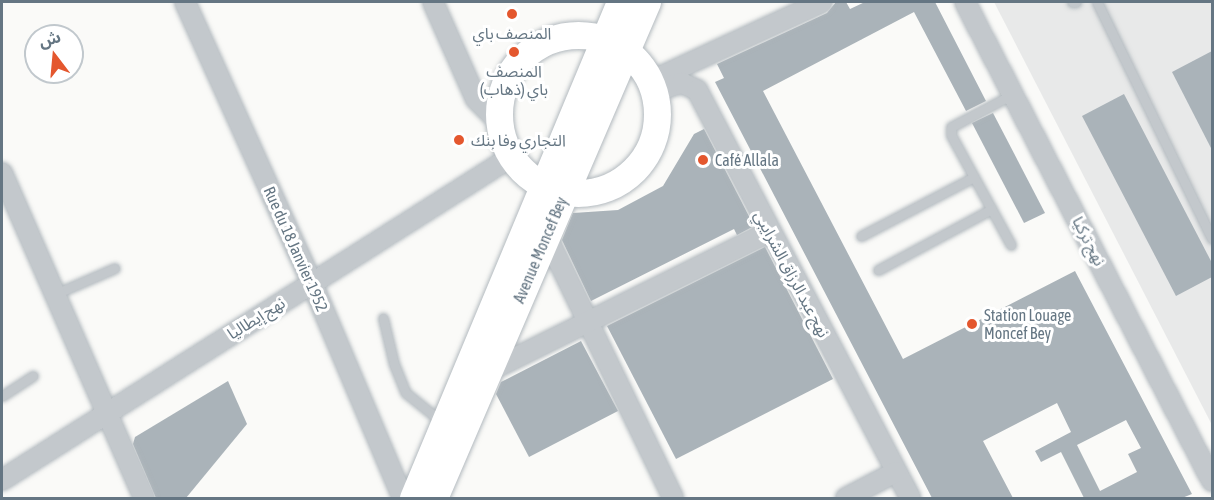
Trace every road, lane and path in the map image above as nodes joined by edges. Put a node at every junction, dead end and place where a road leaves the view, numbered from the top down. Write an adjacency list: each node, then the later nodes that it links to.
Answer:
1 (184, 2): 24 (street, Rue du 18 Janvier 1952)
2 (433, 2): 11 (street)
3 (620, 2): 8 (main road, Avenue Moncef Bey)
4 (647, 2): 8 (main road, Avenue Moncef Bey)
5 (822, 2): 9 (street)
6 (965, 2): 10 (street, نهج تركيا)
7 (1097, 2): 20 (lane)
8 (614, 44): 9 (main road); 11 (main road); 15 (main road, Avenue Moncef Bey)
9 (653, 86): 15 (main road); 17 (street, نهج عبد الرزاق الشرايبي)
10 (1013, 94): 14 (lane); 35 (street, نهج تركيا)
11 (499, 122): 12 (main road)
12 (511, 157): 15 (main road); 24 (street, نهج إيطاليا)
13 (2, 173): 25 (street)
14 (974, 177): 16 (lane); 19 (lane)
15 (554, 189): 18 (main road, Avenue Moncef Bey); 32 (main road, Avenue Moncef Bey)
16 (992, 209): 21 (lane); 23 (lane)
17 (769, 232): 27 (street); 33 (street, نهج عبد الرزاق الشرايبي)
18 (546, 235): 27 (street); 28 (main road, Avenue Moncef Bey)
19 (861, 236)
20 (1212, 239)
21 (1011, 245)
22 (115, 268): 25 (lane)
23 (878, 270)
24 (312, 283): 31 (street, نهج إيطاليا); 37 (street, Rue du 18 Janvier 1952)
25 (55, 294): 31 (street)
26 (383, 318): 32 (lane)
27 (587, 324): 28 (street); 40 (street)
28 (489, 371): 39 (main road, Avenue Moncef Bey)
29 (33, 376): 30 (lane)
30 (2, 396)
31 (107, 413): 34 (street, نهج إيطاليا); 36 (street)
32 (444, 424): 38 (main road, Avenue Moncef Bey)
33 (896, 472): 41 (street); 42 (street, نهج عبد الرزاق الشرايبي)
34 (2, 480)
35 (1212, 481)
36 (144, 498)
37 (403, 498)
38 (413, 498)
39 (434, 498)
40 (673, 498)
41 (846, 498)
42 (910, 498)

